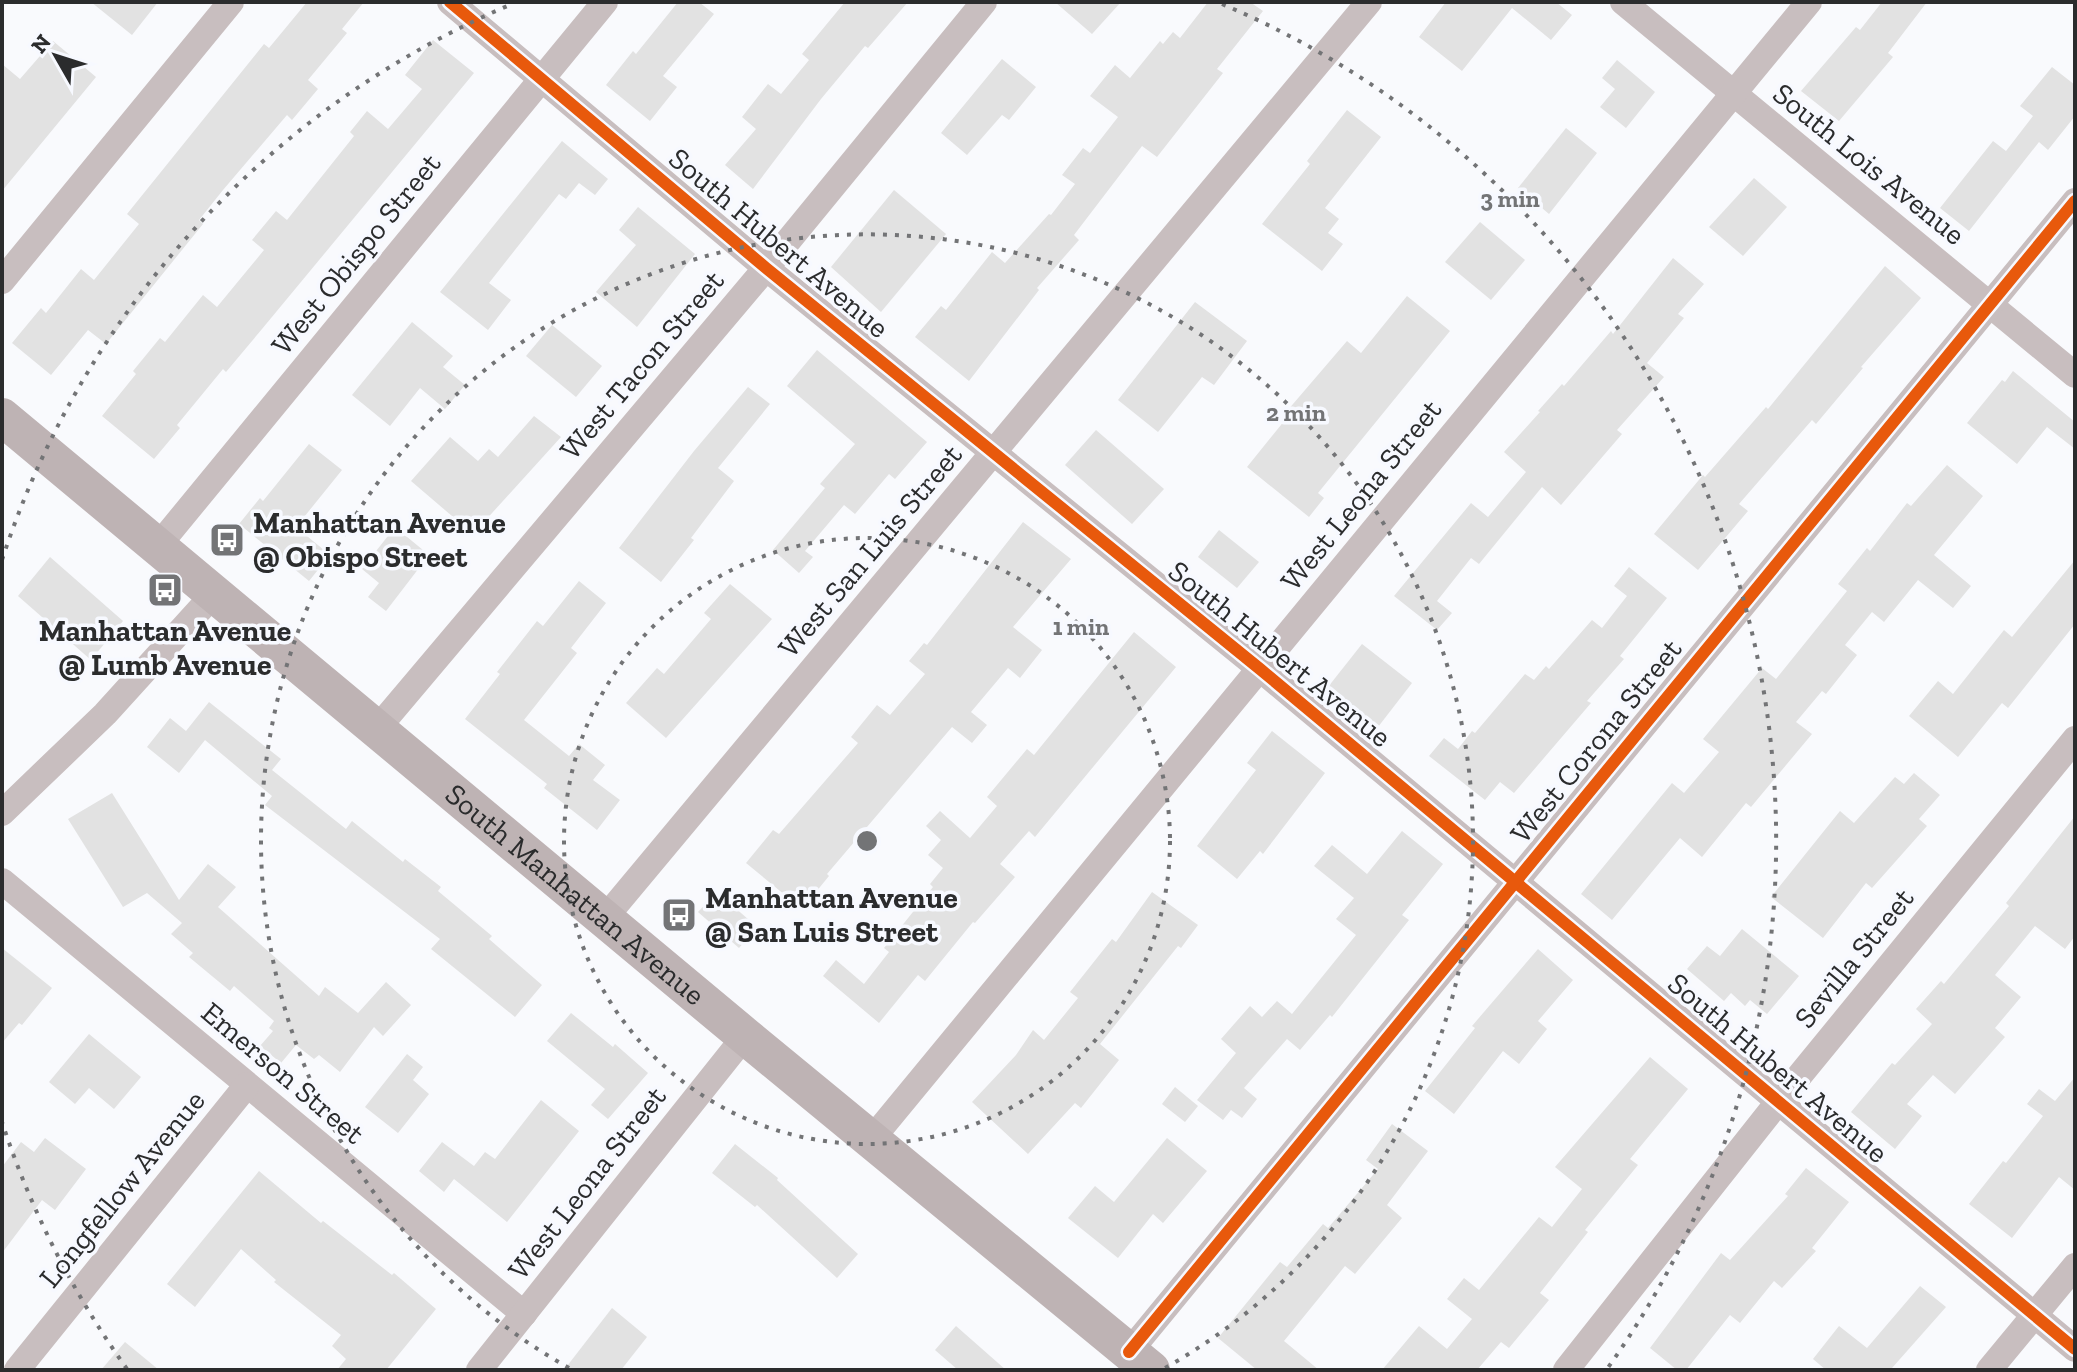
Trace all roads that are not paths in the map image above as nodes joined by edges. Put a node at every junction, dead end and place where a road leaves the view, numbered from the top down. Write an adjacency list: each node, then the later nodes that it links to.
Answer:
1 (231, 2): 12 (street)
2 (450, 2): 8 (street, South Hubert Avenue)
3 (605, 2): 8 (street, West Obispo Street)
4 (984, 2): 11 (street, West Tacon Street)
5 (1369, 2): 16 (street, West San Luis Street)
6 (1623, 2): 9 (street, South Lois Avenue)
7 (1809, 2): 9 (street, West Leona Street)
8 (542, 78): 11 (street, South Hubert Avenue); 17 (street, West Obispo Street)
9 (1733, 94): 13 (street, South Lois Avenue); 19 (street, West Leona Street)
10 (2075, 201): 13 (street, West Corona Street)
11 (766, 268): 16 (street, South Hubert Avenue); 20 (street, West Tacon Street)
12 (2, 281)
13 (1989, 304): 14 (street, South Lois Avenue); 24 (street, West Corona Street)
14 (2075, 375)
15 (2, 417): 17 (main road, South Manhattan Avenue)
16 (993, 454): 19 (street, South Hubert Avenue); 25 (street, West San Luis Street)
17 (158, 546): 18 (main road, South Manhattan Avenue)
18 (214, 594): 20 (main road, South Manhattan Avenue); 22 (street)
19 (1260, 669): 24 (street, South Hubert Avenue); 29 (street, West Leona Street)
20 (376, 730): 25 (main road, South Manhattan Avenue)
21 (2075, 739): 28 (street, Sevilla Street)
22 (2, 813)
23 (2, 881): 27 (street, Emerson Street)
24 (1514, 882): 28 (street, South Hubert Avenue); 34 (street, West Corona Street)
25 (604, 919): 26 (main road, South Manhattan Avenue)
26 (745, 1036): 29 (main road, South Manhattan Avenue); 31 (street, West Leona Street)
27 (247, 1085): 31 (street, Emerson Street); 35 (street, Longfellow Avenue)
28 (1778, 1102): 32 (street, South Hubert Avenue); 37 (street, Sevilla Street)
29 (871, 1140): 34 (main road, South Manhattan Avenue)
30 (2075, 1266): 32 (street)
31 (524, 1314): 36 (street, West Leona Street)
32 (2035, 1315): 33 (street, South Hubert Avenue); 38 (street)
33 (2075, 1349)
34 (1140, 1361)
35 (17, 1370)
36 (479, 1370)
37 (1566, 1370)
38 (1989, 1370)

